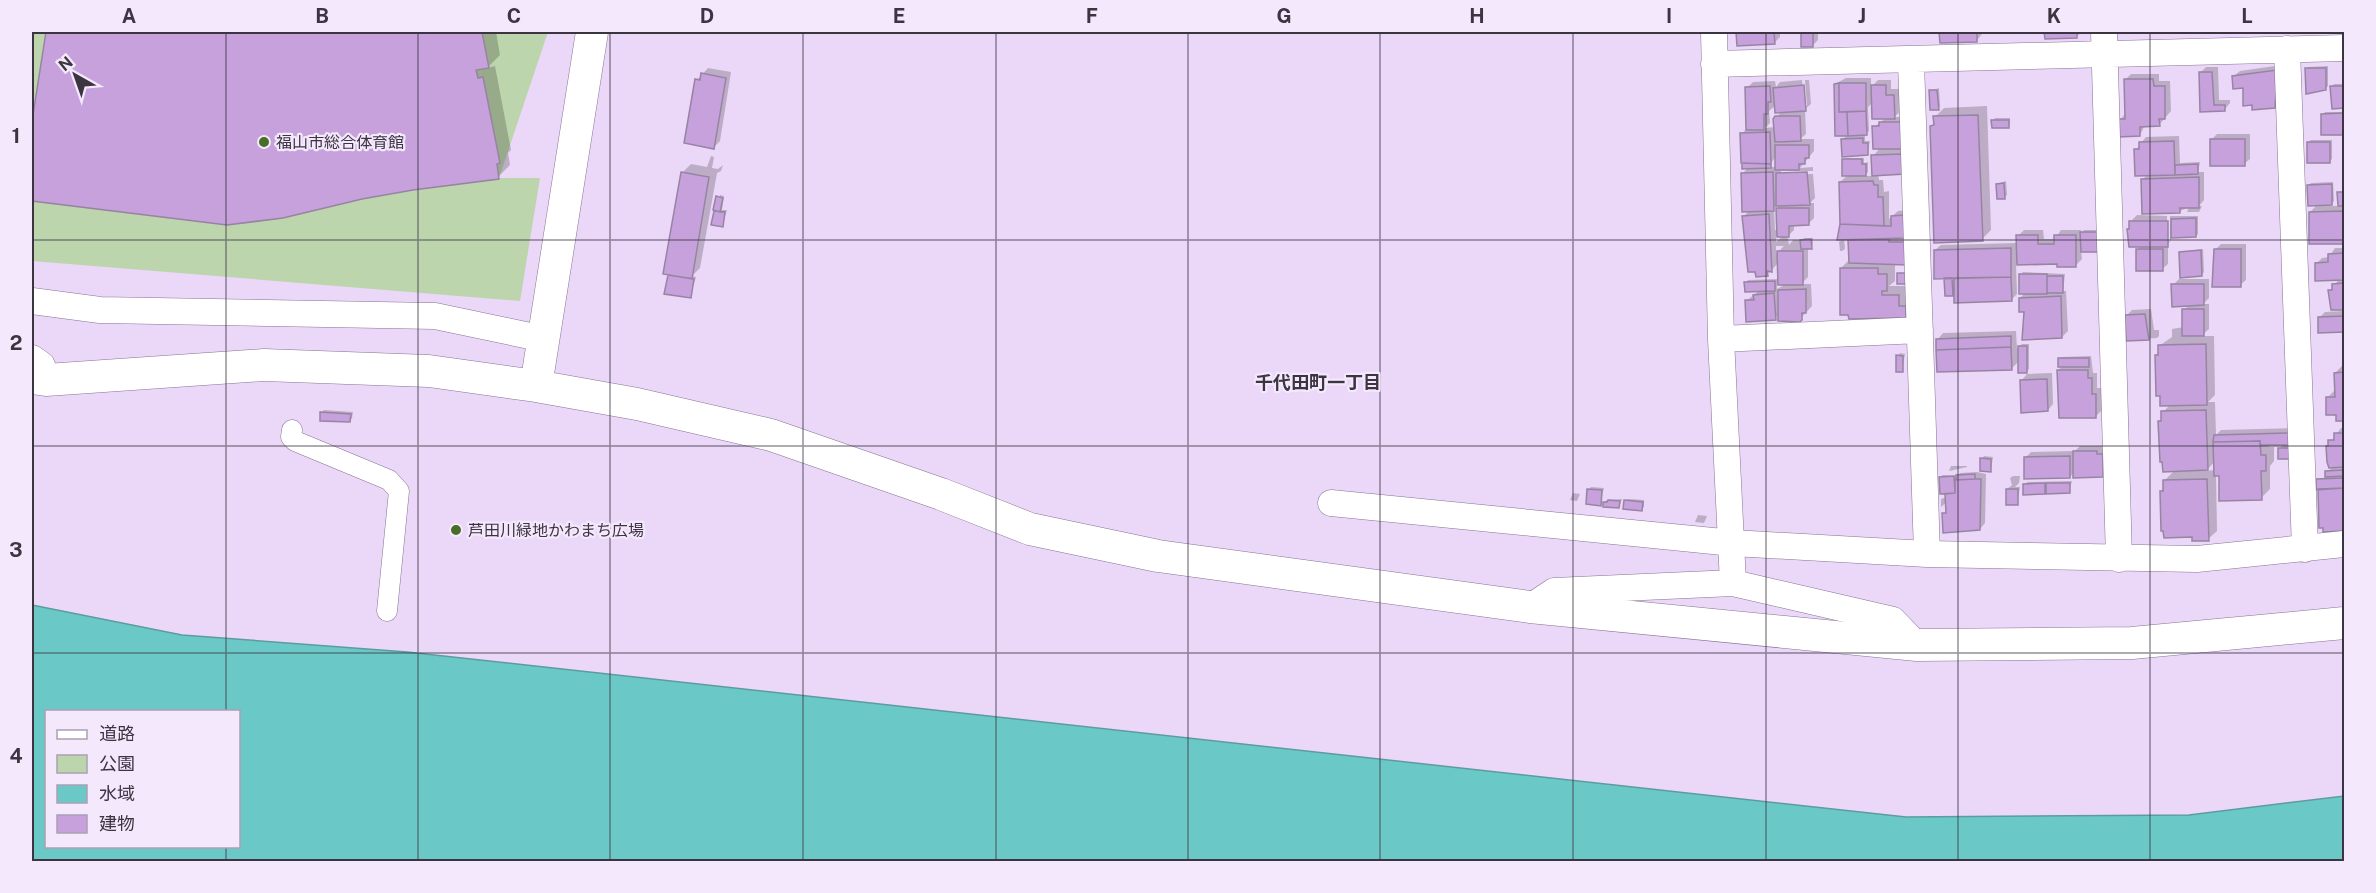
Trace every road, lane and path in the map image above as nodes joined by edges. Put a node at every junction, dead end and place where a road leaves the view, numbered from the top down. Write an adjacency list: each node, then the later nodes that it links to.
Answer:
1 (592, 32): 10 (street)
2 (1714, 32): 7 (street)
3 (2105, 43): 5 (street); 6 (street); 20 (street)
4 (2344, 48): 5 (street)
5 (2286, 50): 18 (street)
6 (1911, 61): 7 (street); 9 (street)
7 (1714, 64): 11 (street)
8 (32, 301): 10 (street)
9 (1920, 330): 11 (street); 19 (street)
10 (544, 339): 13 (street)
11 (1721, 339): 16 (street)
12 (36, 372): 13 (street)
13 (536, 386): 22 (street)
14 (292, 430): 23 (street)
15 (1331, 503): 16 (street)
16 (1732, 543): 19 (street); 21 (street)
17 (2344, 544): 18 (street)
18 (2305, 549): 20 (street)
19 (1927, 554): 20 (street)
20 (2119, 559)
21 (1733, 583): 22 (street); 25 (street)
22 (1530, 608): 25 (street)
23 (387, 611)
24 (2344, 623): 25 (street)
25 (1917, 645)

